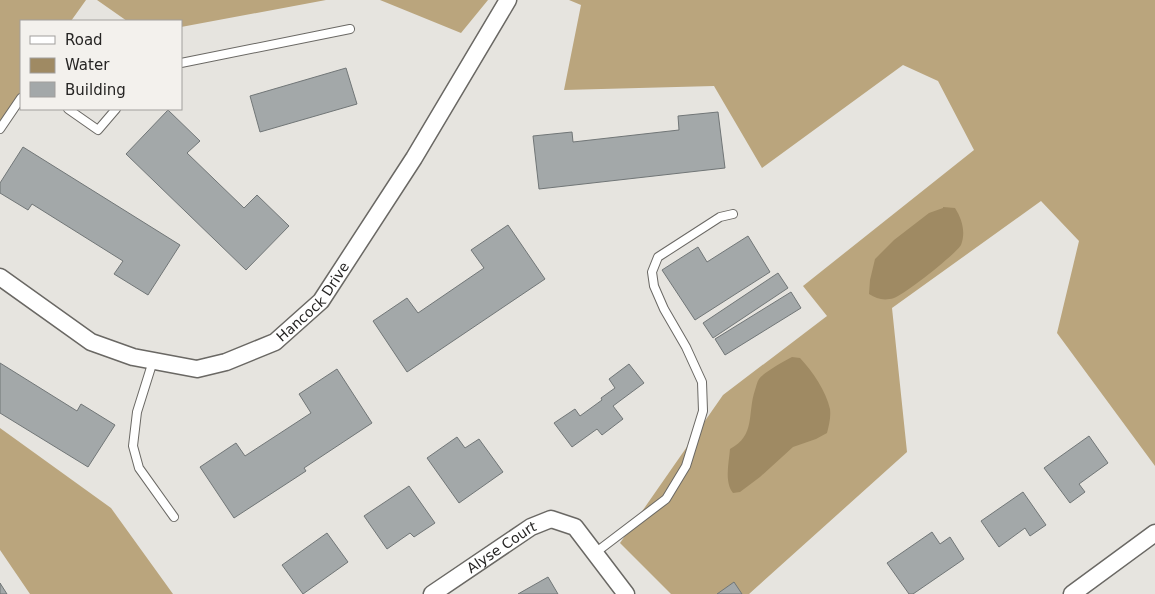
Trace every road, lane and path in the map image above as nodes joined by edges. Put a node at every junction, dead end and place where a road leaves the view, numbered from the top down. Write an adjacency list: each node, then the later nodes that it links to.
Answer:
1 (508, 0): 10 (street, Hancock Drive)
2 (350, 29): 3 (lane)
3 (182, 63)
4 (20, 99): 7 (lane)
5 (69, 110): 6 (lane)
6 (115, 110)
7 (0, 129)
8 (733, 214): 13 (lane)
9 (0, 277): 10 (street, Hancock Drive)
10 (152, 361): 11 (lane)
11 (174, 517)
12 (1155, 534): 16 (street)
13 (595, 553): 14 (street, Alyse Court); 15 (street)
14 (432, 594)
15 (626, 594)
16 (1072, 594)

